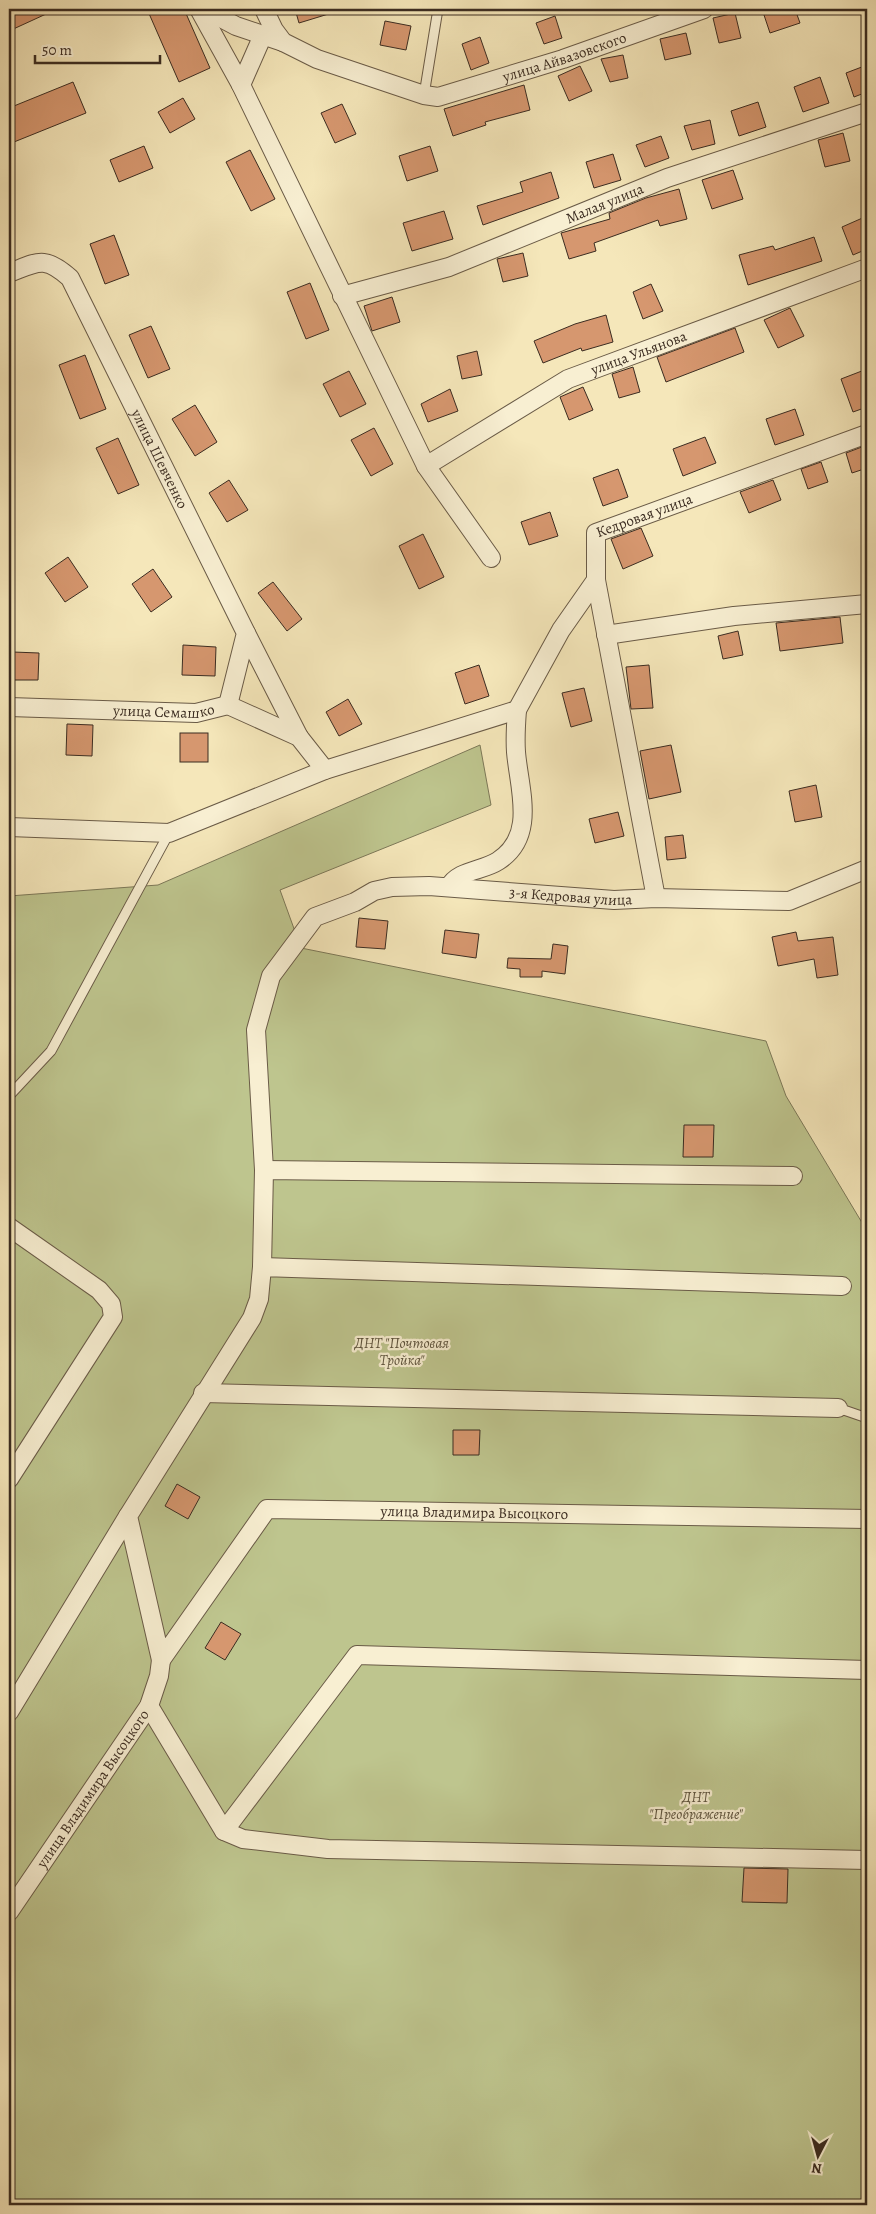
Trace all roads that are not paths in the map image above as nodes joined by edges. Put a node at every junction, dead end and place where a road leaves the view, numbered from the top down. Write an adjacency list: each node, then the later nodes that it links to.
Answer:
1 (199, 9): 8 (street)
2 (204, 9): 6 (street, улица Айвазовского)
3 (264, 9): 7 (street)
4 (438, 9): 9 (lane)
5 (704, 9): 9 (street, улица Айвазовского)
6 (264, 35): 7 (street, улица Айвазовского); 8 (street)
7 (283, 42): 9 (street, улица Айвазовского)
8 (240, 85): 13 (street)
9 (424, 95)
10 (867, 112): 13 (street, Малая улица)
11 (867, 268): 15 (street, улица Ульянова)
12 (9, 273): 19 (street, улица Шевченко)
13 (342, 296): 15 (street)
14 (867, 434): 17 (street, Кедровая улица)
15 (426, 466): 16 (street)
16 (491, 558)
17 (596, 580): 20 (street, Кедровая улица); 23 (street)
18 (867, 604): 20 (street)
19 (246, 634): 21 (street); 24 (street, улица Шевченко)
20 (606, 635): 32 (street, Кедровая улица)
21 (228, 706): 22 (street, улица Семашко); 24 (street, улица Семашко)
22 (9, 707)
23 (517, 710): 25 (street); 31 (street)
24 (299, 737): 25 (street, улица Семашко)
25 (325, 770): 27 (street)
26 (9, 826): 27 (street)
27 (169, 833): 33 (lane)
28 (867, 869): 29 (street)
29 (848, 876): 30 (street); 32 (street, 3-я Кедровая улица)
30 (867, 881)
31 (449, 887): 32 (street, 3-я Кедровая улица); 34 (street, 3-я Кедровая улица)
32 (656, 898)
33 (9, 1096)
34 (264, 1170): 35 (street); 37 (street)
35 (793, 1176)
36 (9, 1227): 42 (street)
37 (262, 1267): 38 (street); 39 (street)
38 (842, 1286)
39 (203, 1393): 40 (street); 43 (street)
40 (838, 1408): 41 (lane)
41 (867, 1418)
42 (9, 1479)
43 (128, 1516): 45 (street, улица Владимира Высоцкого); 48 (street)
44 (867, 1519): 45 (street, улица Владимира Высоцкого)
45 (162, 1660): 47 (street, улица Владимира Высоцкого)
46 (867, 1670): 49 (street)
47 (149, 1706): 49 (street); 51 (street, улица Владимира Высоцкого)
48 (9, 1712)
49 (224, 1831): 50 (street)
50 (867, 1860)
51 (9, 1912)

